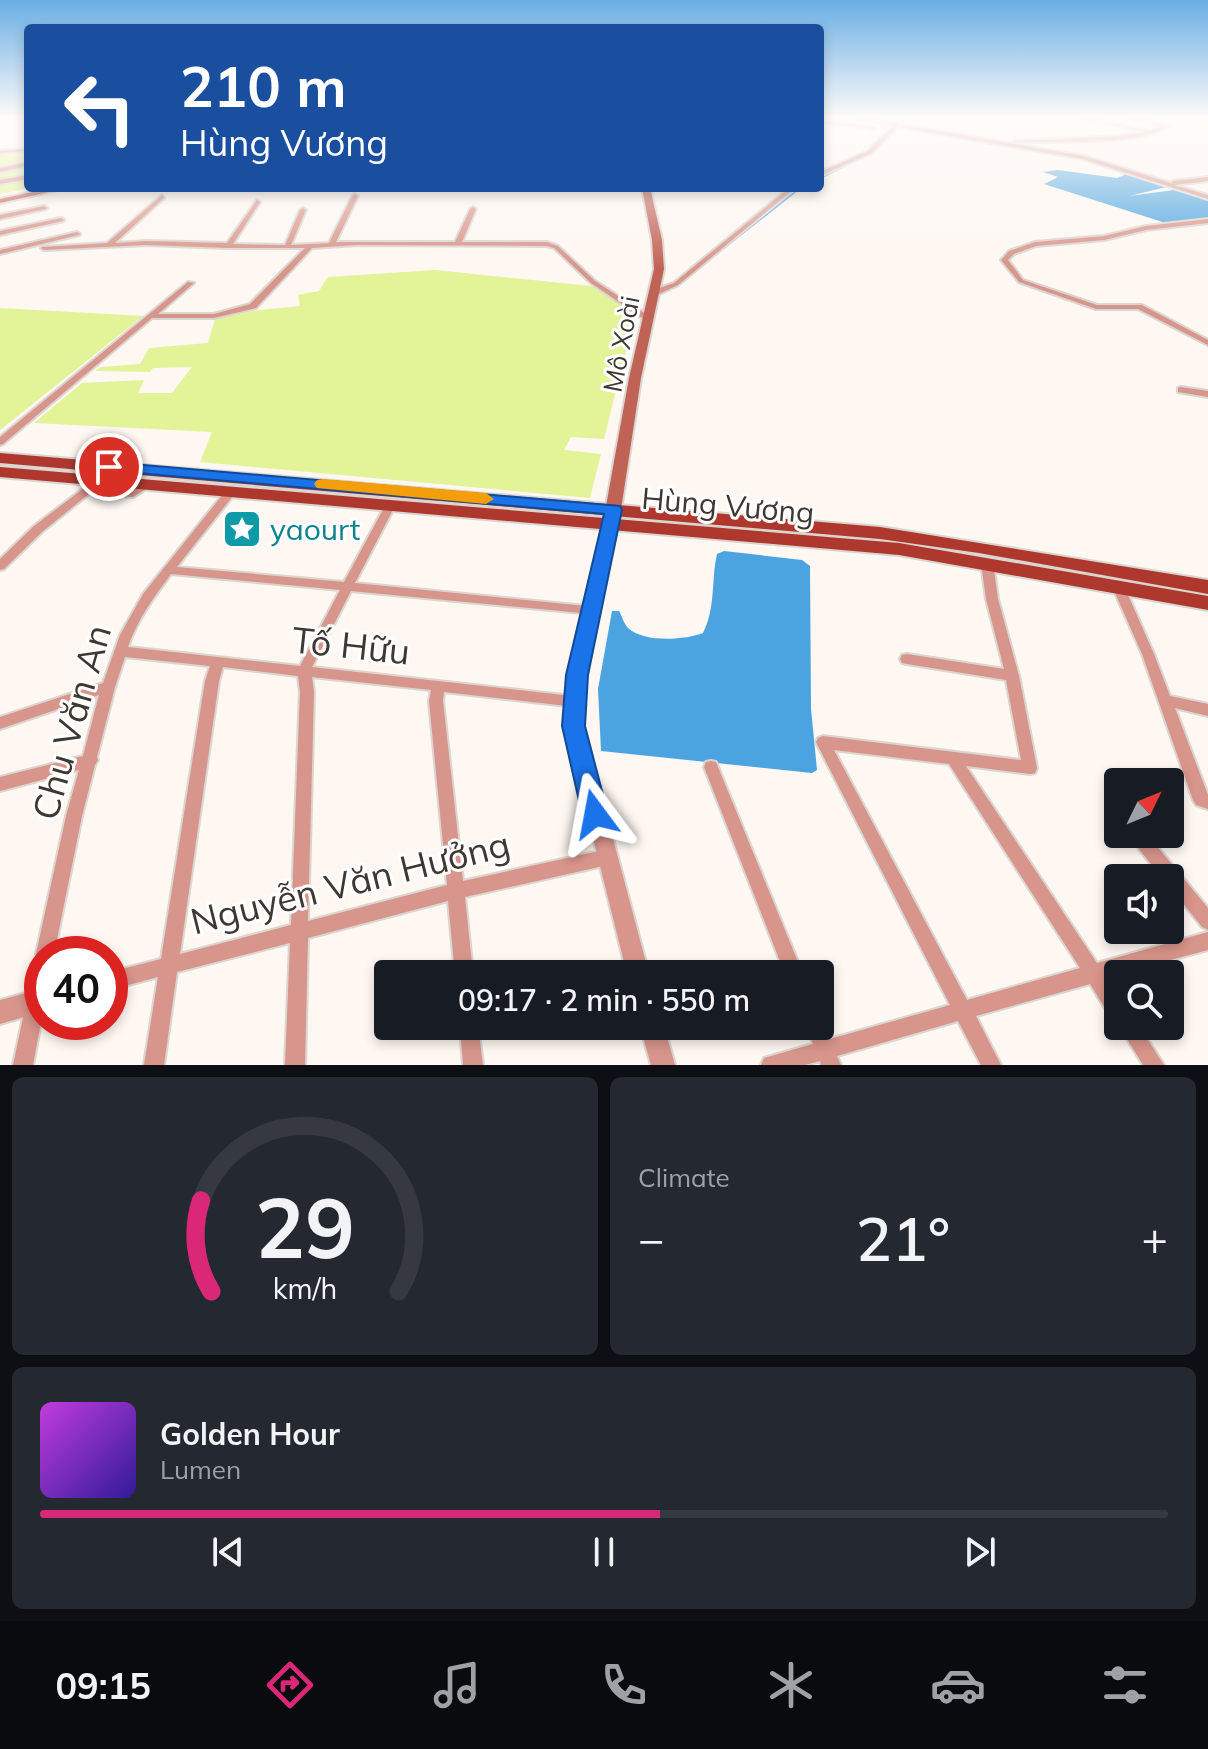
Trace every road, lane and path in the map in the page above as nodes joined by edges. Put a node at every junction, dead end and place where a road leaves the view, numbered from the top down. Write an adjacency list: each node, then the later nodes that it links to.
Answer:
1 (1121, 169): 5 (street)
2 (24, 178): 4 (street)
3 (1208, 179): 5 (street)
4 (0, 182)
5 (1169, 184): 12 (street)
6 (27, 192): 13 (main road)
7 (40, 192): 13 (main road)
8 (647, 192): 34 (main road, Mô Xoài)
9 (783, 192): 34 (street)
10 (355, 196): 26 (street)
11 (162, 197): 27 (street)
12 (1208, 197)
13 (0, 199)
14 (257, 202): 28 (street)
15 (44, 208): 18 (street)
16 (473, 209): 25 (street)
17 (303, 210): 29 (street)
18 (0, 217)
19 (61, 220): 23 (street)
20 (1208, 221): 21 (street)
21 (1191, 225): 22 (street); 37 (street)
22 (1208, 231)
23 (0, 233)
24 (77, 234): 32 (street)
25 (458, 243): 26 (street); 36 (street)
26 (332, 244): 30 (street)
27 (109, 245): 28 (street); 31 (street)
28 (228, 246): 29 (street)
29 (287, 247): 30 (street)
30 (309, 247): 35 (street)
31 (44, 248)
32 (0, 252)
33 (190, 283): 35 (street)
34 (654, 293): 36 (main road, Mô Xoài)
35 (151, 316): 40 (street)
36 (648, 318): 46 (main road, Mô Xoài)
37 (1208, 343)
38 (1181, 390): 39 (street)
39 (1208, 394)
40 (0, 442)
41 (0, 458): 46 (main road, Hùng Vương)
42 (0, 472): 43 (main road, Hùng Vương)
43 (149, 483): 44 (main road, Hùng Vương); 48 (street)
44 (232, 490): 45 (main road, Hùng Vương); 49 (street, Chu Văn An)
45 (391, 504): 46 (main road, Hùng Vương); 52 (street)
46 (612, 516): 47 (main road, Hùng Vương); 51 (main road, Hùng Vương); 54 (street)
47 (987, 563): 50 (main road, Hùng Vương); 59 (street)
48 (0, 566)
49 (168, 570): 52 (street); 55 (street, Chu Văn An)
50 (1118, 586): 53 (main road, Hùng Vương); 63 (street)
51 (1208, 587)
52 (346, 589): 54 (street); 58 (street)
53 (1208, 603)
54 (592, 610): 62 (street)
55 (120, 651): 57 (street, Tố Hữu); 61 (street, Chu Văn An)
56 (907, 659): 59 (street)
57 (218, 662): 58 (street, Tố Hữu); 81 (street)
58 (304, 670): 60 (street, Tố Hữu); 75 (street)
59 (1012, 676): 67 (street)
60 (438, 685): 62 (street, Tố Hữu); 73 (street)
61 (108, 687): 65 (street); 66 (street, Chu Văn An)
62 (576, 701): 72 (street)
63 (1166, 701): 64 (street); 70 (street)
64 (1208, 710)
65 (0, 723)
66 (91, 760): 69 (street); 76 (street, Chu Văn An)
67 (954, 760): 82 (street); 87 (street)
68 (711, 767): 80 (street)
69 (0, 784)
70 (1208, 802)
71 (1148, 848): 74 (street)
72 (608, 857): 73 (street, Nguyễn Văn Hưởng); 79 (street)
73 (455, 891): 75 (street, Nguyễn Văn Hưởng); 78 (street)
74 (1208, 921)
75 (300, 931): 81 (street, Nguyễn Văn Hưởng); 95 (street)
76 (49, 936)
77 (1208, 941): 82 (street)
78 (462, 960)
79 (634, 960)
80 (788, 960)
81 (168, 965): 83 (street, Nguyễn Văn Hưởng); 94 (street)
82 (1094, 974): 84 (street); 87 (street)
83 (128, 976)
84 (1104, 989)
85 (24, 1005): 86 (street)
86 (0, 1012)
87 (962, 1012): 92 (street); 99 (street)
88 (29, 1040): 93 (street)
89 (470, 1040): 96 (street)
90 (656, 1040): 97 (street)
91 (1137, 1040): 100 (street)
92 (828, 1058): 98 (street)
93 (23, 1065)
94 (154, 1065)
95 (295, 1065)
96 (473, 1065)
97 (663, 1065)
98 (771, 1065)
99 (991, 1065)
100 (1154, 1065)

